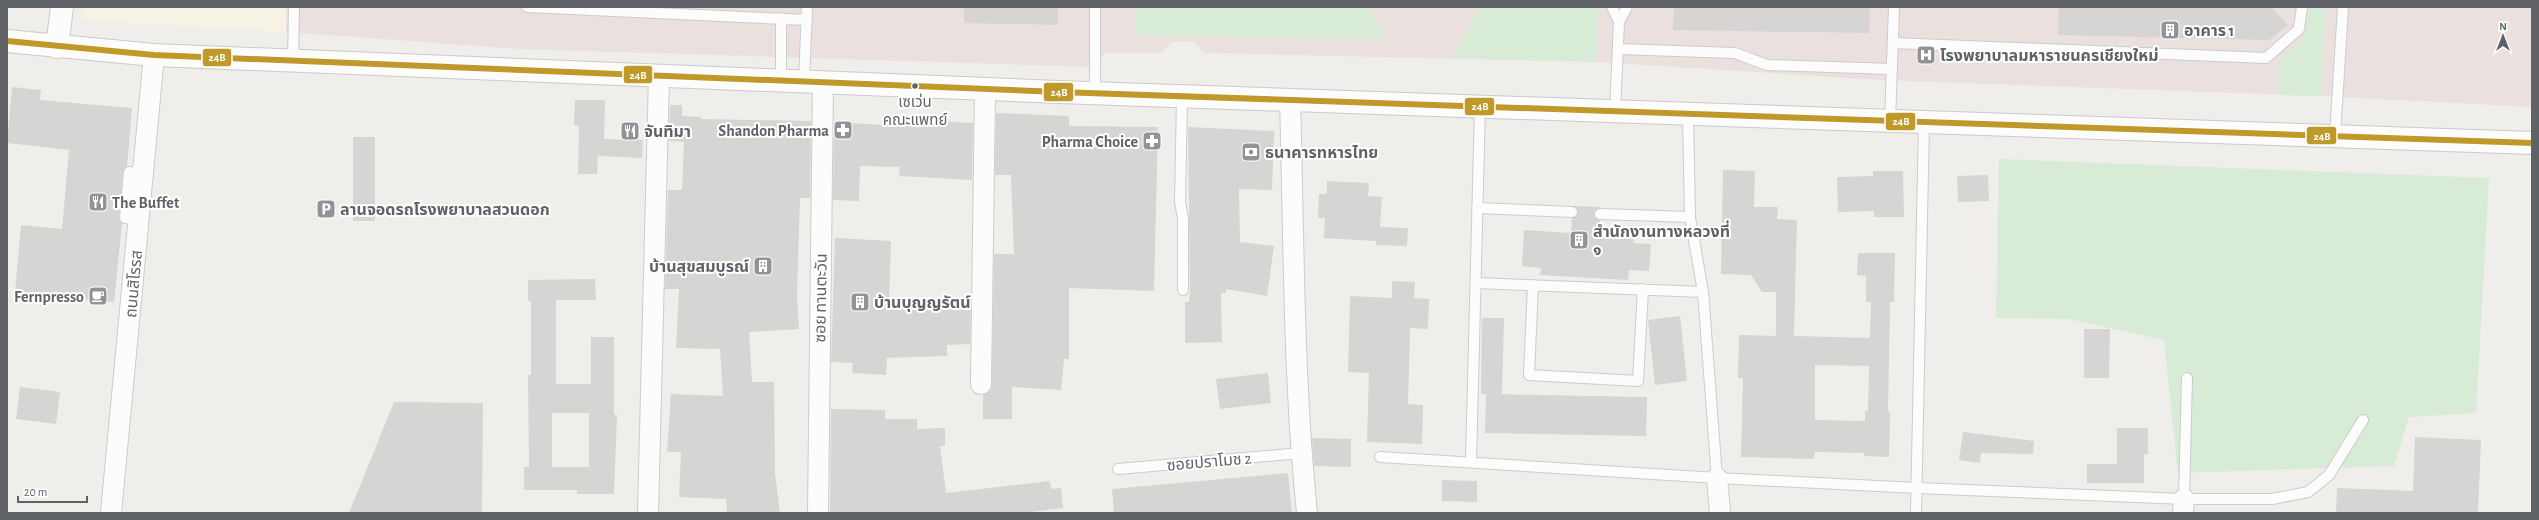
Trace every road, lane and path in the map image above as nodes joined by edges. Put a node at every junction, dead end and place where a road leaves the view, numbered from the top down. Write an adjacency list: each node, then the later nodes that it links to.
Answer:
1 (62, 7): 16 (main road)
2 (294, 7): 19 (lane)
3 (527, 7): 11 (lane)
4 (807, 7): 12 (lane)
5 (1095, 7): 25 (lane)
6 (1612, 7): 13 (lane)
7 (1627, 7): 13 (lane)
8 (1894, 7): 15 (lane)
9 (2302, 7): 15 (lane)
10 (2343, 7): 33 (lane)
11 (781, 18): 12 (lane); 22 (lane)
12 (806, 20): 23 (lane)
13 (1619, 22): 17 (lane)
14 (7, 41): 16 (main road)
15 (1893, 43): 20 (lane)
16 (57, 46): 18 (main road)
17 (1618, 49): 20 (lane); 29 (lane)
18 (154, 55): 19 (main road); 54 (street, ถนนสิโรรส)
19 (293, 61): 21 (main road)
20 (1892, 68): 31 (lane)
21 (659, 76): 22 (main road); 55 (street)
22 (781, 81): 23 (main road)
23 (814, 82): 24 (main road); 56 (street, ซอย ทานตะวัน)
24 (985, 89): 25 (main road); 45 (street)
25 (1095, 94): 26 (main road)
26 (1182, 96): 27 (main road); 42 (lane)
27 (1290, 100): 28 (main road); 47 (street)
28 (1480, 107): 29 (main road); 35 (lane)
29 (1615, 111): 30 (main road)
30 (1688, 114): 31 (main road); 38 (lane)
31 (1890, 121): 32 (main road)
32 (1924, 122): 33 (main road); 52 (lane)
33 (2335, 136): 34 (main road)
34 (2532, 143)
35 (1477, 208): 36 (lane); 39 (lane)
36 (1572, 212)
37 (1600, 214): 38 (lane)
38 (1690, 217): 43 (lane)
39 (1476, 283): 40 (lane); 49 (lane)
40 (1534, 285): 41 (lane); 41 (lane)
41 (1642, 289): 43 (lane)
42 (1183, 290)
43 (1703, 292): 51 (lane)
44 (2188, 378): 53 (lane)
45 (981, 384)
46 (2363, 420): 53 (lane)
47 (1300, 453): 50 (lane, ซอยปราโมช 2); 57 (street)
48 (1380, 457): 49 (lane)
49 (1471, 461): 51 (lane)
50 (1118, 468)
51 (1717, 478): 52 (lane); 58 (street)
52 (1917, 488): 53 (lane); 59 (lane)
53 (2184, 506)
54 (111, 513)
55 (648, 513)
56 (818, 513)
57 (1306, 513)
58 (1720, 513)
59 (1916, 513)

